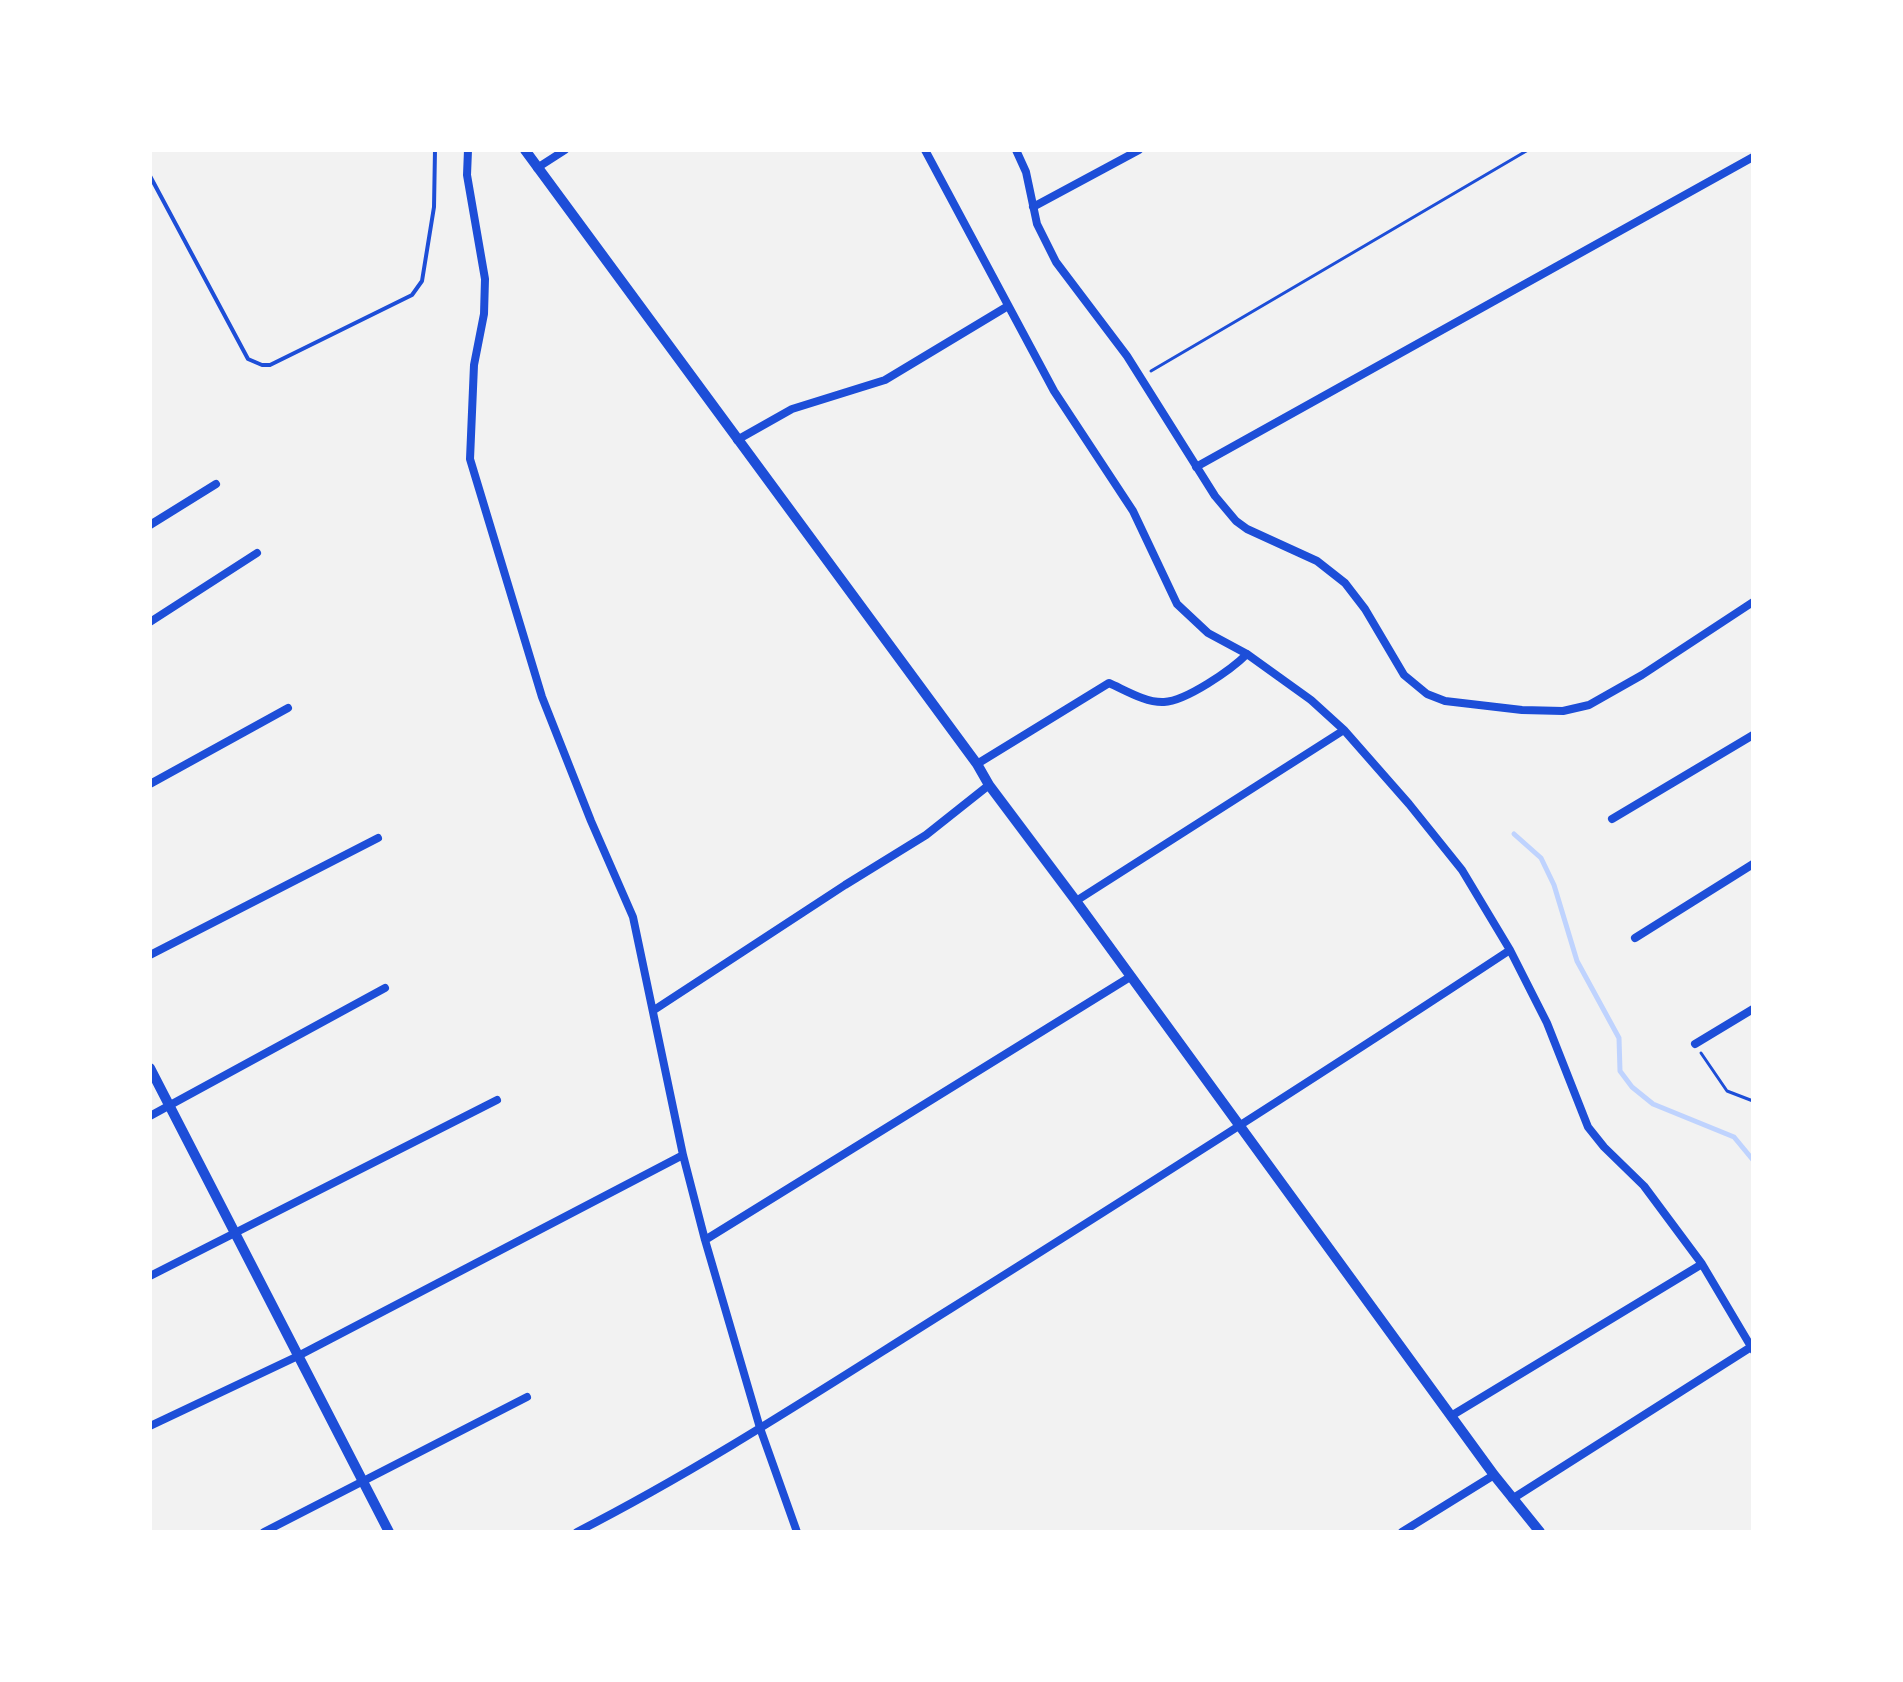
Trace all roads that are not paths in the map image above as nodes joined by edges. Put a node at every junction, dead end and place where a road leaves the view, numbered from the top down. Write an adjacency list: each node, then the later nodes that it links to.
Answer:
1 (435, 150): 10 (lane)
2 (468, 150): 37 (street)
3 (525, 150): 9 (street)
4 (565, 150): 9 (street)
5 (925, 150): 12 (street)
6 (1016, 150): 11 (street)
7 (1139, 150): 11 (street)
8 (1753, 157): 14 (street)
9 (537, 168): 13 (street)
10 (150, 176)
11 (1033, 207): 14 (street)
12 (1008, 306): 13 (street); 20 (street)
13 (737, 440): 24 (street)
14 (1196, 467): 18 (street)
15 (216, 484): 16 (street)
16 (150, 525)
17 (257, 553): 19 (street)
18 (1753, 602)
19 (150, 622)
20 (1247, 654): 22 (street); 24 (street)
21 (288, 708): 25 (street)
22 (1344, 730): 30 (street); 32 (street)
23 (1753, 735): 27 (street)
24 (977, 764): 26 (street)
25 (150, 784)
26 (989, 785): 30 (street); 37 (street)
27 (1612, 819)
28 (378, 838): 33 (street)
29 (1753, 864): 31 (street)
30 (1076, 901): 34 (street)
31 (1635, 938)
32 (1510, 950): 43 (street); 47 (street)
33 (150, 955)
34 (1130, 977): 43 (street); 46 (street)
35 (385, 988): 41 (street)
36 (1753, 1009): 38 (street)
37 (654, 1010): 44 (street)
38 (1695, 1044)
39 (150, 1068): 41 (street)
40 (497, 1100): 45 (street)
41 (170, 1106): 42 (street); 45 (street)
42 (150, 1116)
43 (1240, 1127): 52 (street); 54 (street)
44 (683, 1155): 46 (street); 50 (street)
45 (234, 1232): 48 (street); 50 (street)
46 (705, 1240): 54 (street)
47 (1702, 1264): 49 (street); 52 (street)
48 (150, 1276)
49 (1752, 1348): 57 (street)
50 (298, 1356): 53 (street); 56 (street)
51 (527, 1397): 56 (street)
52 (1451, 1416): 55 (street)
53 (150, 1426)
54 (760, 1428): 60 (street); 61 (street)
55 (1494, 1475): 57 (street); 62 (street)
56 (363, 1483): 58 (street); 59 (street)
57 (1512, 1499): 63 (street)
58 (264, 1532)
59 (389, 1532)
60 (577, 1532)
61 (797, 1532)
62 (1402, 1532)
63 (1540, 1532)

